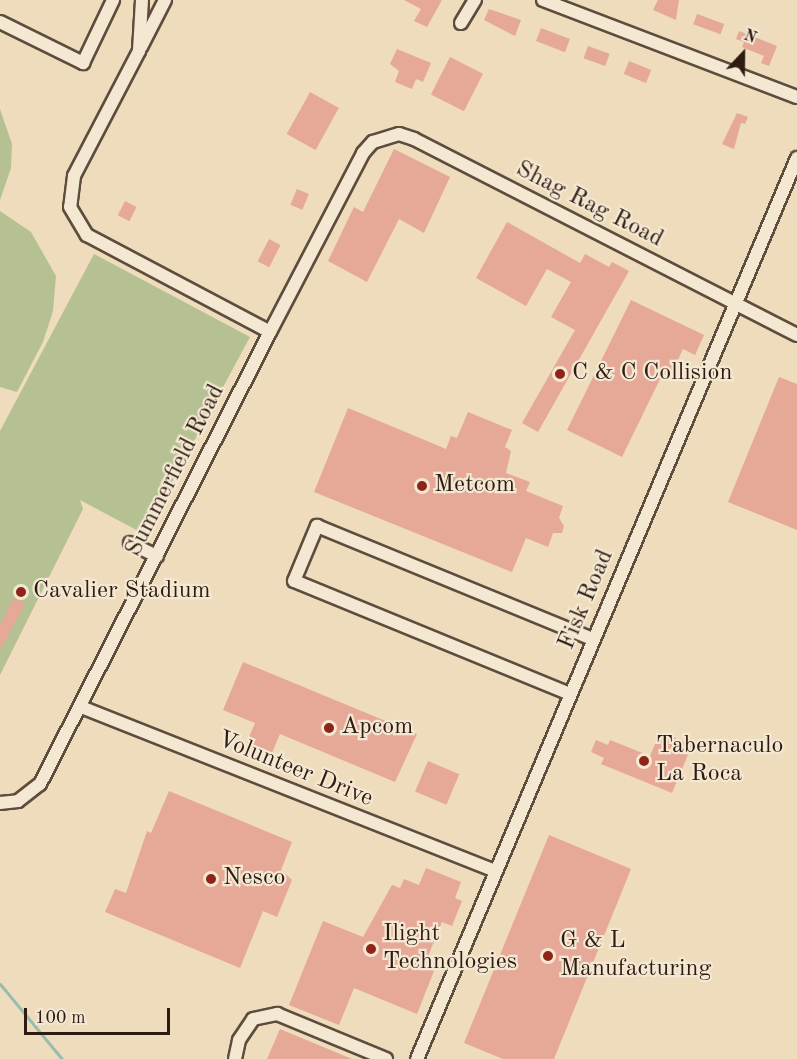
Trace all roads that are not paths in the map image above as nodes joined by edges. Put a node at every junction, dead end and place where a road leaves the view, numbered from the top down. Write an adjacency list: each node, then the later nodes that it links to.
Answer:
1 (113, 0): 6 (street)
2 (142, 0): 8 (street)
3 (165, 0): 8 (street)
4 (475, 0): 7 (street)
5 (543, 0): 9 (street)
6 (0, 22)
7 (461, 22)
8 (139, 51): 13 (street)
9 (797, 97)
10 (363, 153): 12 (street, Shag Rag Road); 13 (street, Summerfield Road)
11 (797, 158): 12 (street, Fisk Road)
12 (734, 304): 14 (street, Shag Rag Road); 17 (street, Fisk Road)
13 (270, 332): 16 (street, Summerfield Road)
14 (797, 335)
15 (130, 543): 16 (street)
16 (156, 556): 19 (street, Summerfield Road)
17 (593, 639): 18 (street, Fisk Road); 18 (street)
18 (570, 694): 21 (street, Fisk Road)
19 (81, 707): 20 (street, Summerfield Road); 21 (street, Volunteer Drive)
20 (0, 803)
21 (495, 871): 24 (street, Fisk Road)
22 (236, 1059): 23 (street)
23 (386, 1059)
24 (417, 1059)

